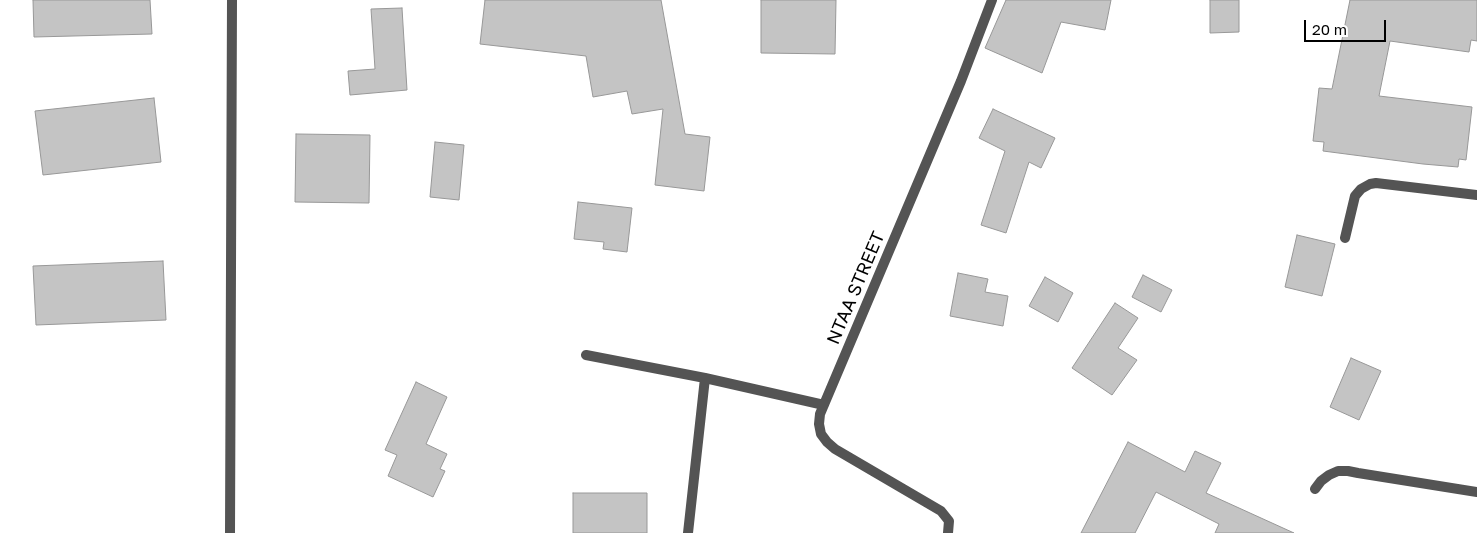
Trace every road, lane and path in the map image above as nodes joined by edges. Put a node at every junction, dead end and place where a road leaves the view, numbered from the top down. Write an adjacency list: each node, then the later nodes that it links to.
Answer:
1 (232, 0): 10 (street)
2 (992, 0): 7 (street, NTAA STREET)
3 (1477, 195): 4 (street)
4 (1345, 238)
5 (586, 355): 6 (street)
6 (705, 378): 7 (street); 11 (street)
7 (824, 405): 12 (street, NTAA STREET)
8 (1315, 489): 9 (street)
9 (1477, 492)
10 (230, 533)
11 (688, 533)
12 (948, 533)

